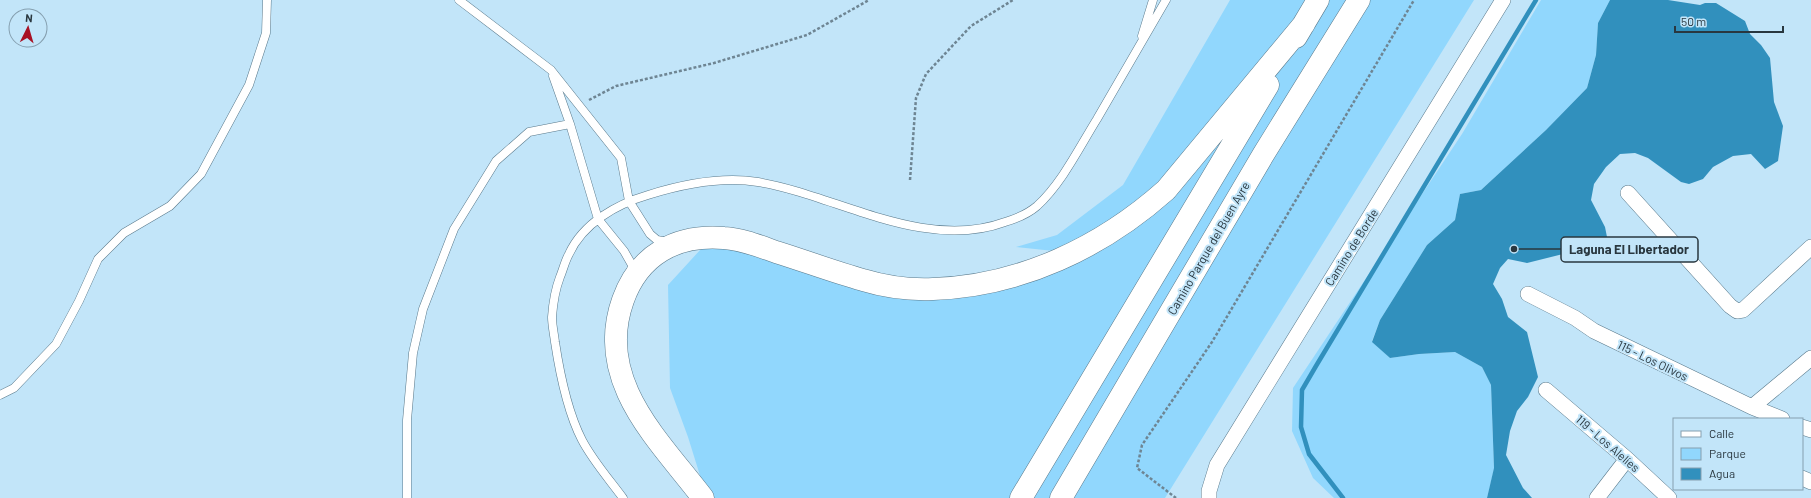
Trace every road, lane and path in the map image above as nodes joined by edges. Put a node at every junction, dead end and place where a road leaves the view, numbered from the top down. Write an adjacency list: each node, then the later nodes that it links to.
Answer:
1 (267, 0): 26 (lane)
2 (459, 0): 13 (lane)
3 (869, 0): 14 (path)
4 (1013, 0): 16 (path)
5 (1153, 0): 12 (lane)
6 (1166, 0): 12 (lane)
7 (1318, 0): 11 (highway)
8 (1359, 0): 34 (highway, Camino Parque del Buen Ayre)
9 (1414, 0): 35 (path)
10 (1503, 0): 36 (street, Camino de Borde)
11 (1304, 24): 20 (highway); 33 (highway)
12 (1138, 49): 18 (lane)
13 (551, 70): 14 (lane); 15 (lane)
14 (579, 105): 18 (lane)
15 (570, 124): 19 (lane); 30 (lane)
16 (910, 180)
17 (1628, 193): 21 (street)
18 (629, 201): 19 (lane); 20 (lane)
19 (598, 219): 22 (lane); 31 (lane)
20 (676, 244): 22 (highway)
21 (1811, 247)
22 (631, 281): 32 (highway)
23 (1528, 294): 27 (street, 115 - Los Olivos)
24 (1811, 358): 27 (street)
25 (1546, 390): 29 (street, 119 - Los Alelíes)
26 (0, 395)
27 (1752, 407): 28 (street, 115 - Los Olivos)
28 (1780, 418)
29 (1627, 459): 37 (street); 38 (street, 119 - Los Alelíes)
30 (407, 498)
31 (623, 498)
32 (704, 498)
33 (1021, 498)
34 (1061, 498)
35 (1176, 498)
36 (1209, 498)
37 (1598, 498)
38 (1669, 498)

